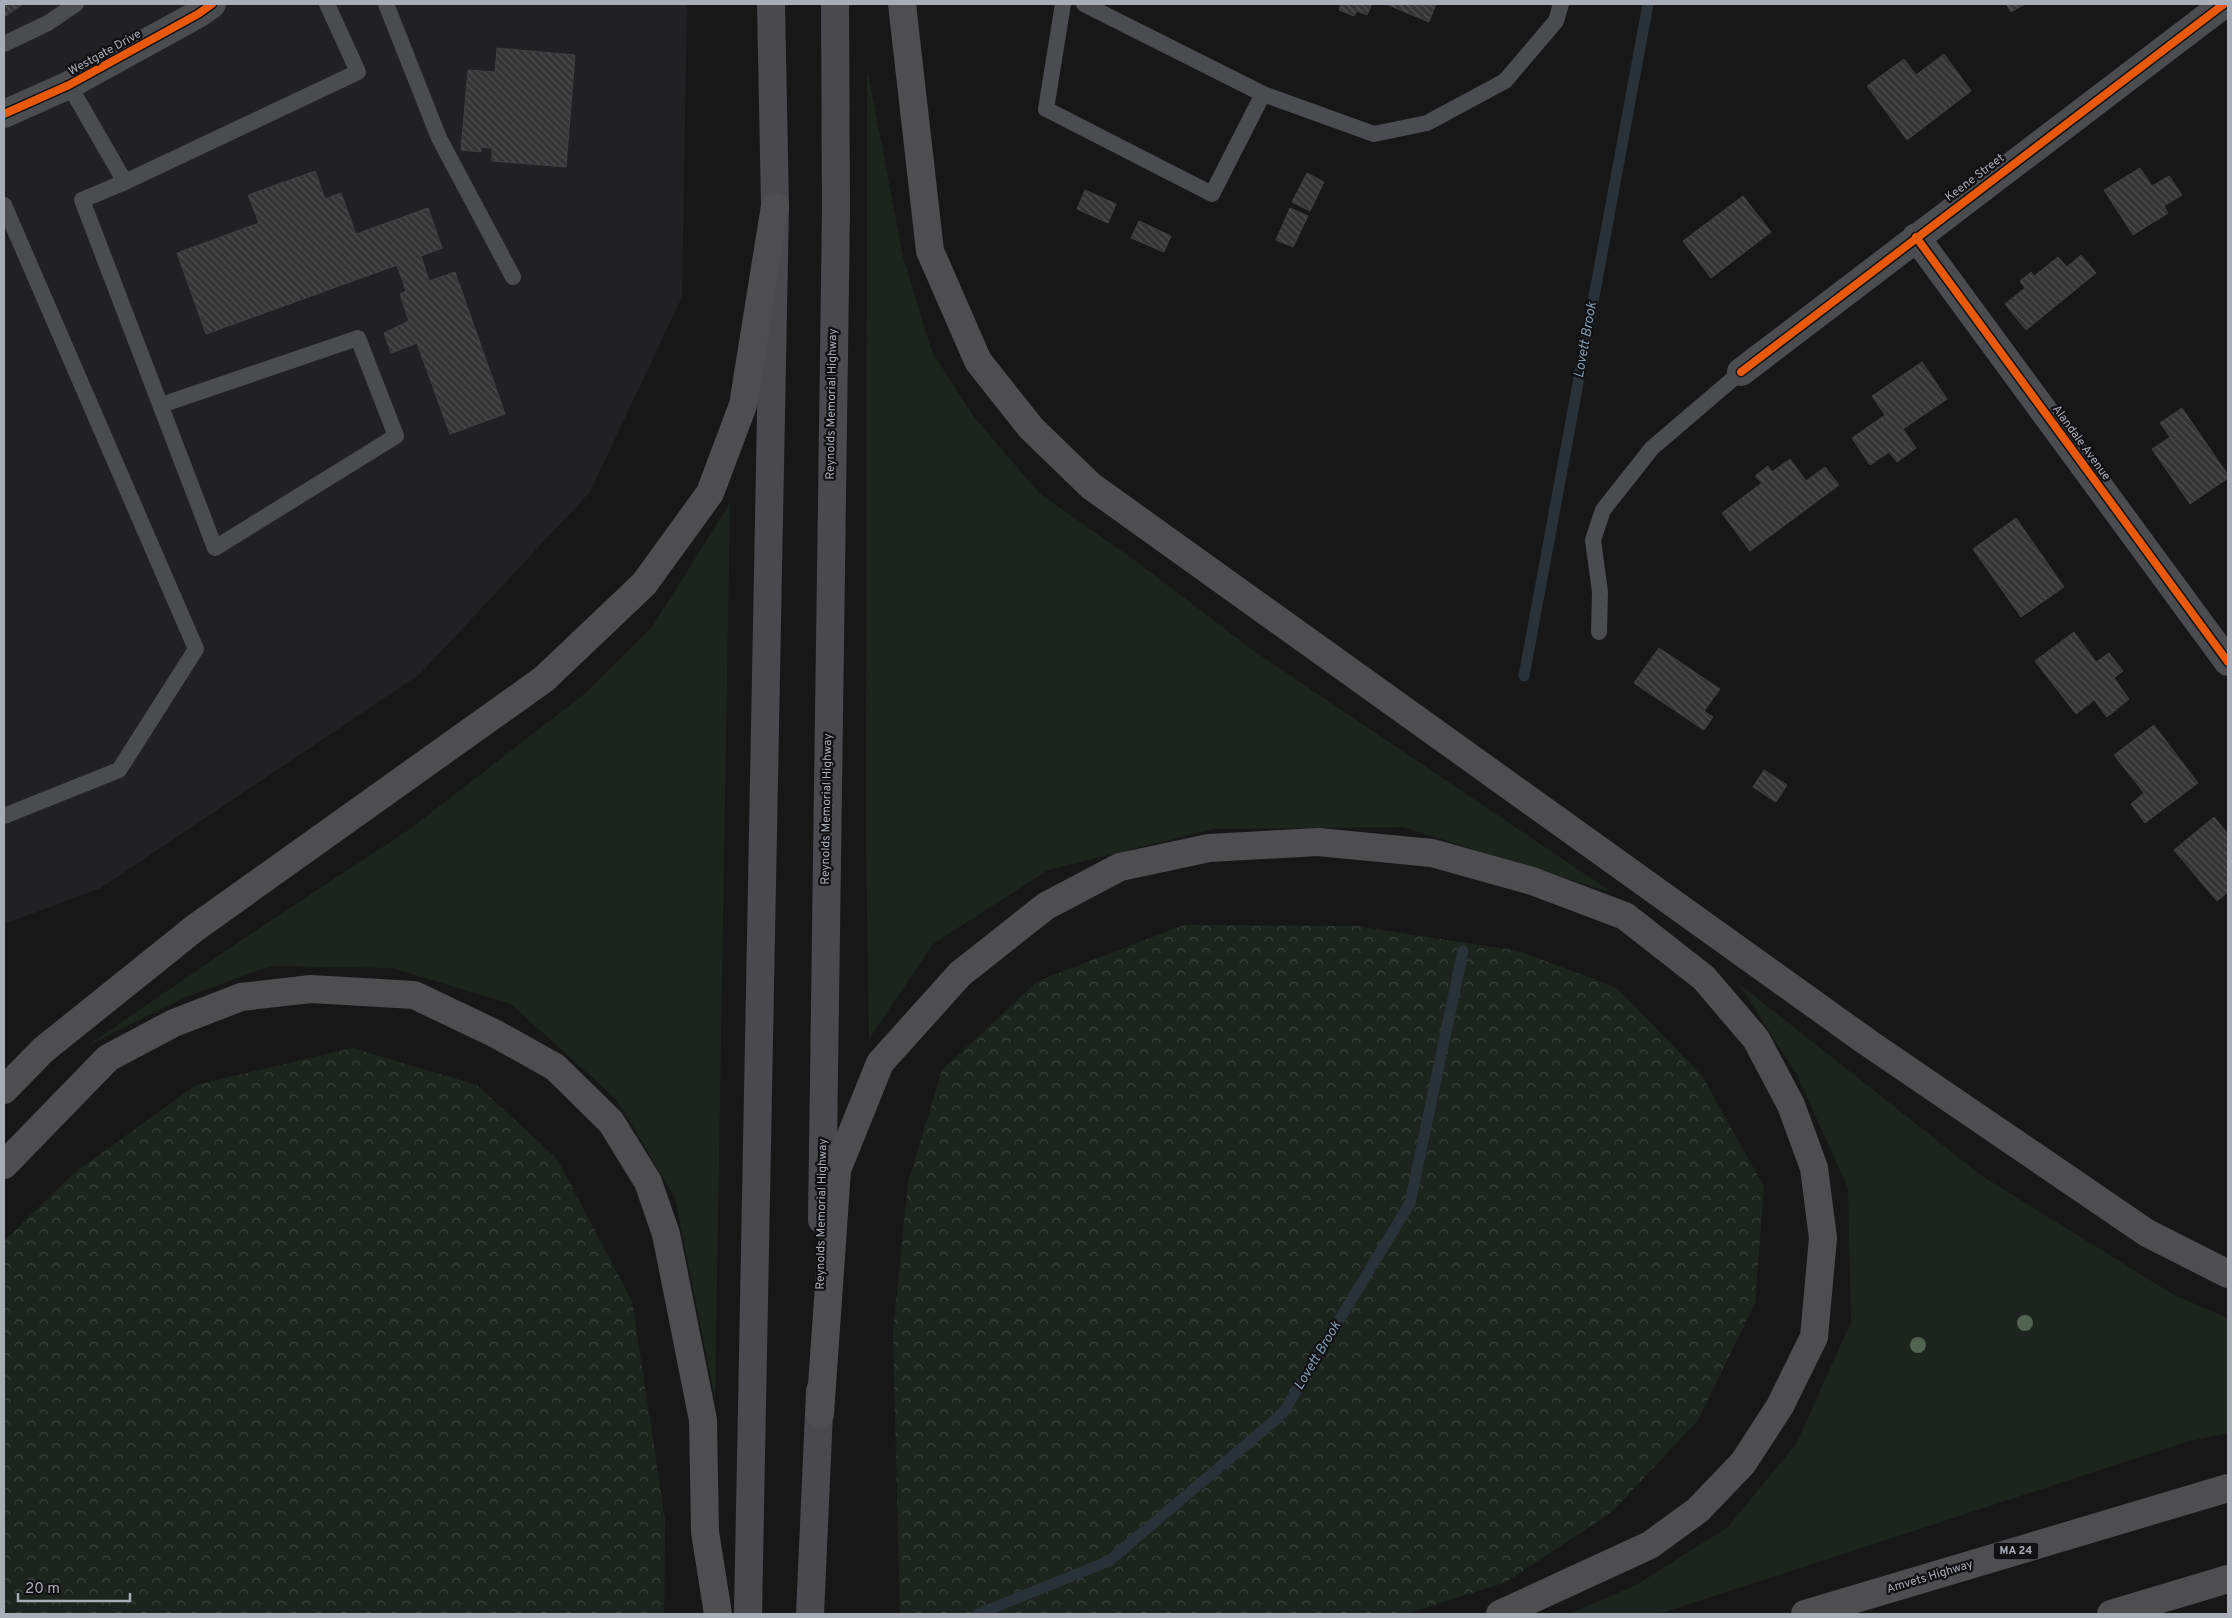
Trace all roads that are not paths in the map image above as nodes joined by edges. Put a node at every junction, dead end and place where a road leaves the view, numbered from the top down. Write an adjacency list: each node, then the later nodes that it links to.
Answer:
1 (76, 4): 12 (lane)
2 (212, 4): 13 (street, Westgate Drive)
3 (327, 4): 16 (lane)
4 (386, 4): 20 (lane)
5 (771, 4): 18 (main road)
6 (835, 4): 30 (main road, Reynolds Memorial Highway)
7 (902, 4): 29 (highway)
8 (1063, 4): 14 (lane)
9 (1084, 4): 14 (lane)
10 (1561, 4): 14 (lane)
11 (2224, 4): 19 (street, Keene Street)
12 (4, 44)
13 (69, 85): 15 (street, Westgate Drive); 16 (lane)
14 (1263, 94)
15 (4, 114)
16 (125, 182): 22 (lane)
17 (4, 205): 26 (lane)
18 (775, 206): 27 (highway); 34 (main road)
19 (1916, 236): 21 (street, Keene Street); 24 (street, Alandale Avenue)
20 (513, 277)
21 (1741, 372): 23 (lane)
22 (161, 405): 22 (lane)
23 (1599, 632)
24 (2220, 634): 25 (street, Alandale Avenue)
25 (2228, 662)
26 (4, 816)
27 (4, 1090)
28 (4, 1165): 33 (highway)
29 (2228, 1274)
30 (820, 1414): 35 (main road, Reynolds Memorial Highway); 36 (highway)
31 (2228, 1488): 37 (highway, Amvets Highway / MA 24)
32 (2228, 1579): 38 (highway)
33 (718, 1614)
34 (748, 1614)
35 (810, 1614)
36 (1500, 1614)
37 (1805, 1614)
38 (2111, 1614)

